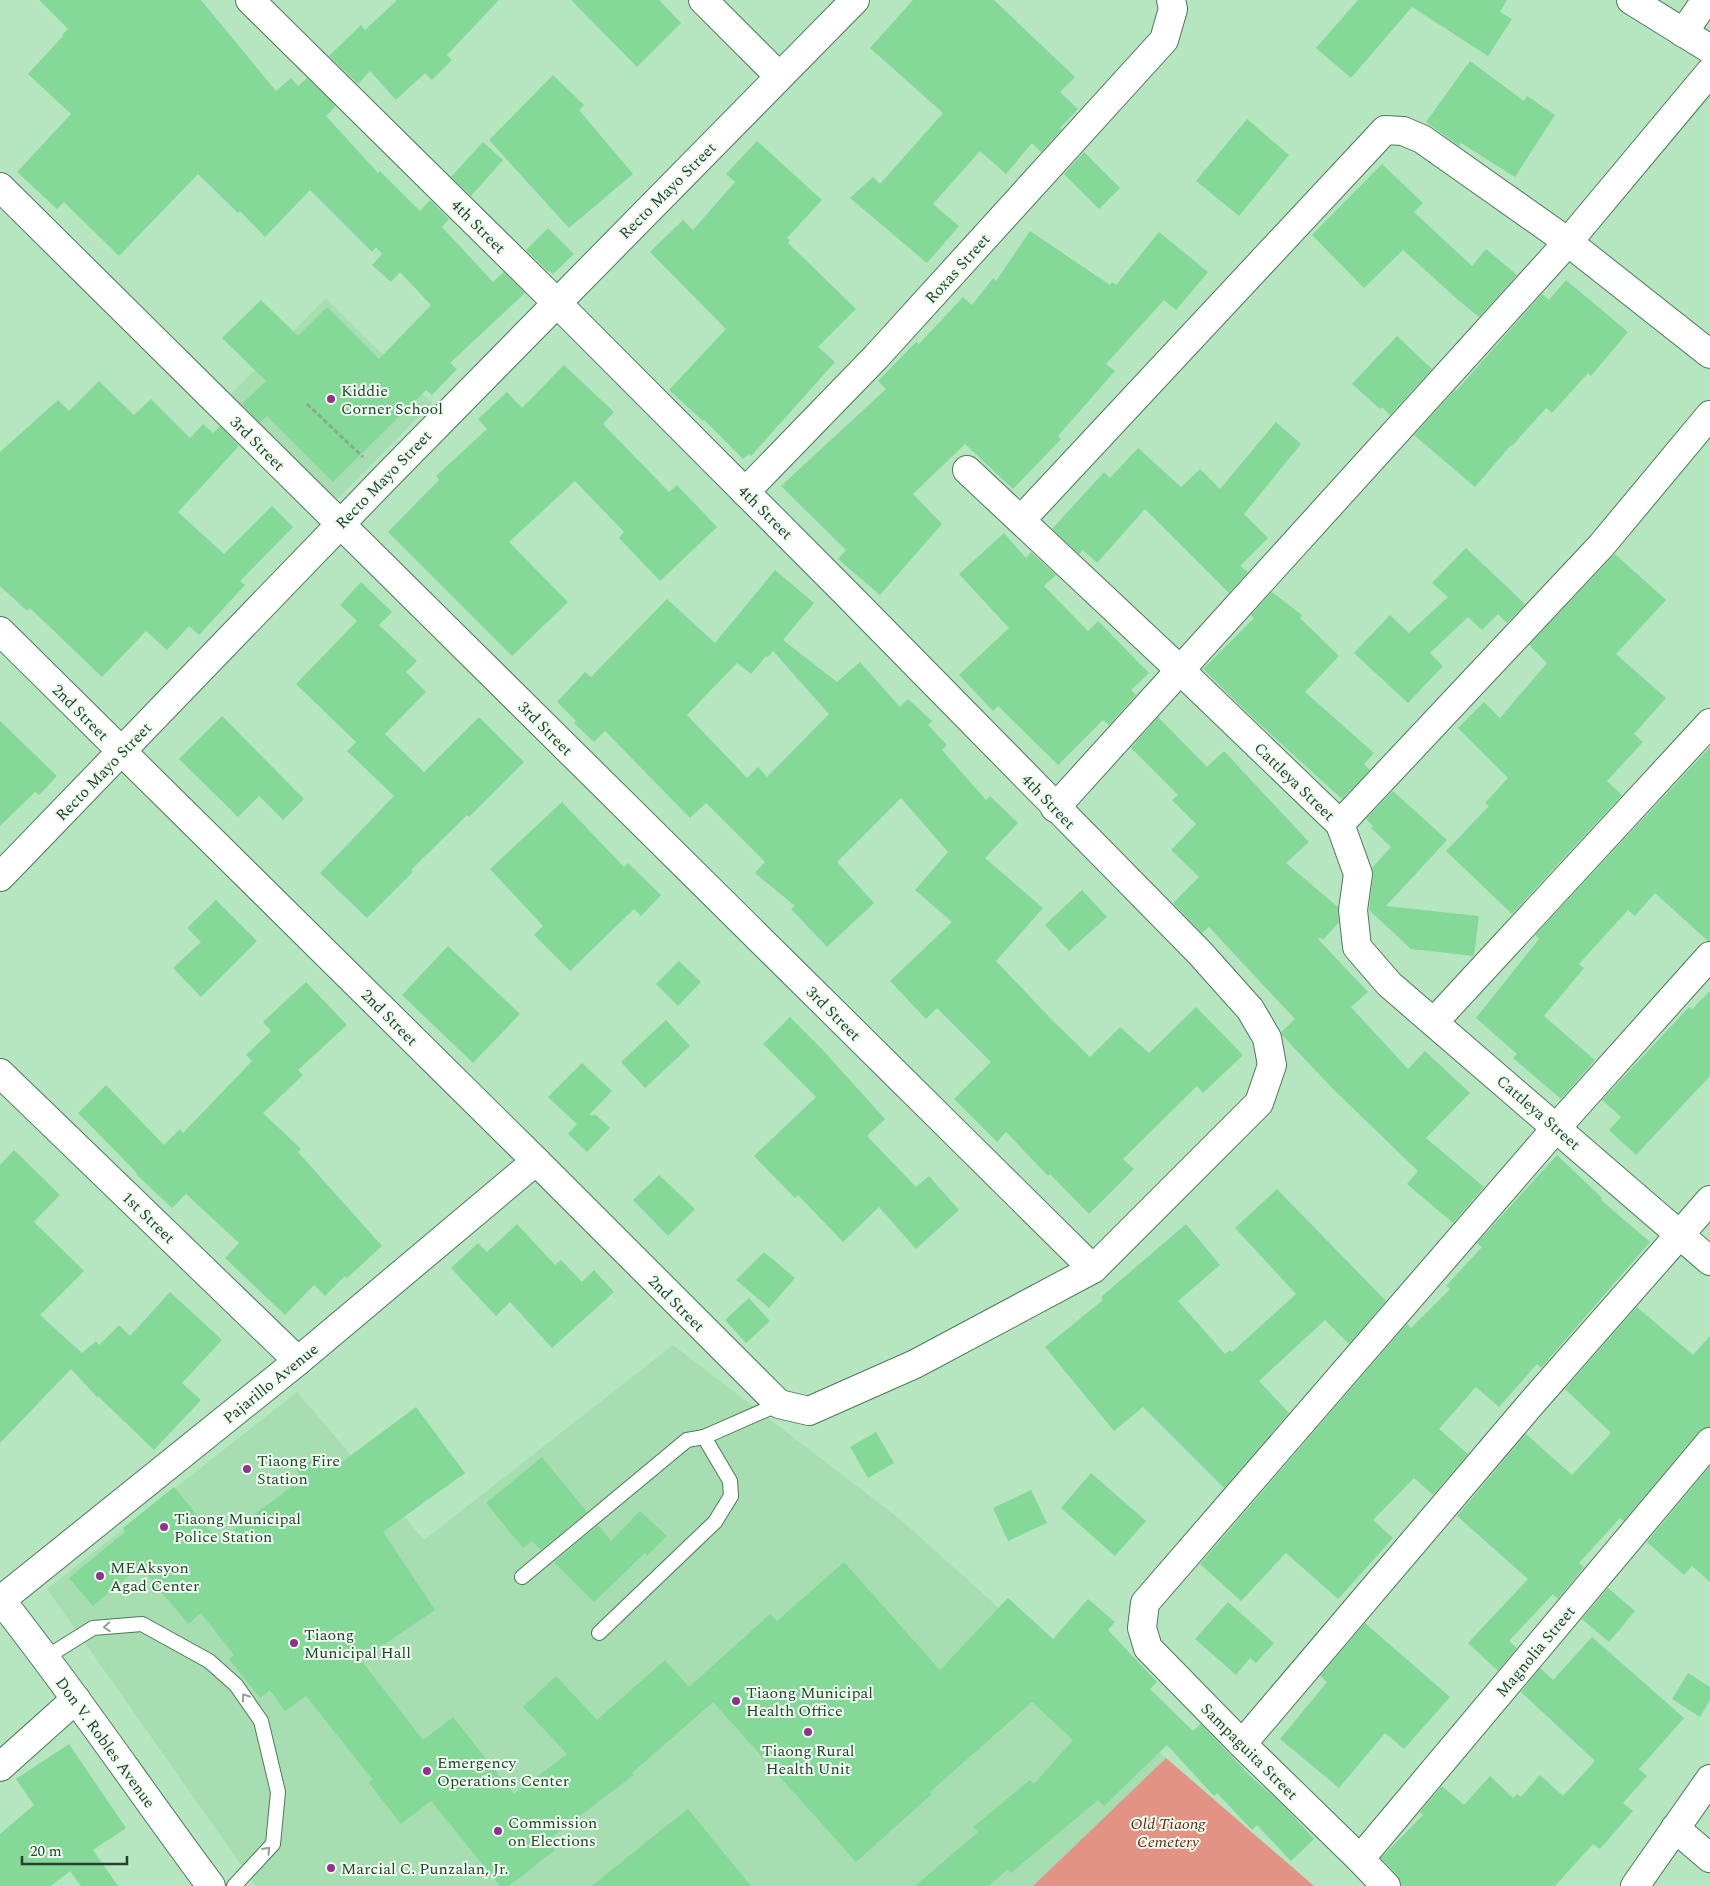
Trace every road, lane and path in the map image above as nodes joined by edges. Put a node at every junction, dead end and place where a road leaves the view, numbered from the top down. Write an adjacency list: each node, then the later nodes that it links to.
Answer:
1 (250, 0): 13 (street, 4th Street)
2 (702, 0): 10 (street)
3 (855, 0): 10 (street, Recto Mayo Street)
4 (1171, 0): 19 (street, Roxas Street)
5 (1631, 0): 7 (street)
6 (1706, 0): 7 (street)
7 (1683, 33): 8 (street)
8 (1710, 49)
9 (1710, 72): 12 (street)
10 (779, 76): 13 (street, Recto Mayo Street)
11 (0, 187): 21 (street, 3rd Street)
12 (1568, 242): 14 (street); 20 (street); 23 (street)
13 (556, 302): 18 (street, Recto Mayo Street); 19 (street, 4th Street)
14 (1710, 354)
15 (307, 404): 18 (path)
16 (1710, 415): 27 (street)
17 (967, 470): 20 (street, Cattleya Street)
18 (384, 478): 21 (street, Recto Mayo Street)
19 (745, 492): 26 (street, 4th Street)
20 (1021, 520): 23 (street, Cattleya Street)
21 (340, 524): 25 (street, Recto Mayo Street); 37 (street, 3rd Street)
22 (0, 632): 25 (street, 2nd Street)
23 (1180, 670): 26 (street); 27 (street, Cattleya Street)
24 (1710, 723): 30 (street)
25 (121, 752): 28 (street, Recto Mayo Street); 33 (street, 2nd Street)
26 (1056, 808): 37 (street, 4th Street)
27 (1340, 824): 30 (street, Cattleya Street)
28 (0, 877)
29 (1710, 956): 32 (street)
30 (1434, 1022): 32 (street, Cattleya Street)
31 (0, 1073): 38 (street, 1st Street)
32 (1557, 1127): 35 (street, Cattleya Street); 47 (street, Sampaguita Street)
33 (536, 1161): 38 (street, Pajarillo Avenue); 39 (street, 2nd Street)
34 (1710, 1200): 35 (street)
35 (1679, 1234): 36 (street, Cattleya Street); 47 (street)
36 (1710, 1261)
37 (1093, 1269): 39 (street, 4th Street)
38 (298, 1361): 43 (street, Pajarillo Avenue)
39 (779, 1404): 40 (lane)
40 (704, 1437): 42 (lane); 44 (lane)
41 (1710, 1442): 52 (street, Magnolia Street)
42 (522, 1577)
43 (0, 1599): 45 (street, Don V. Robles Avenue)
44 (599, 1633)
45 (45, 1658): 46 (street, Don V. Robles Avenue); 54 (lane, one-way to 45)
46 (76, 1699): 48 (street); 53 (street, Don V. Robles Avenue)
47 (1242, 1744): 52 (street, Sampaguita Street)
48 (0, 1768)
49 (1710, 1779): 50 (street)
50 (1675, 1828): 51 (street); 56 (street)
51 (1710, 1858)
52 (1360, 1859): 55 (street, Sampaguita Street)
53 (211, 1886)
54 (234, 1886)
55 (1386, 1886)
56 (1635, 1886)

